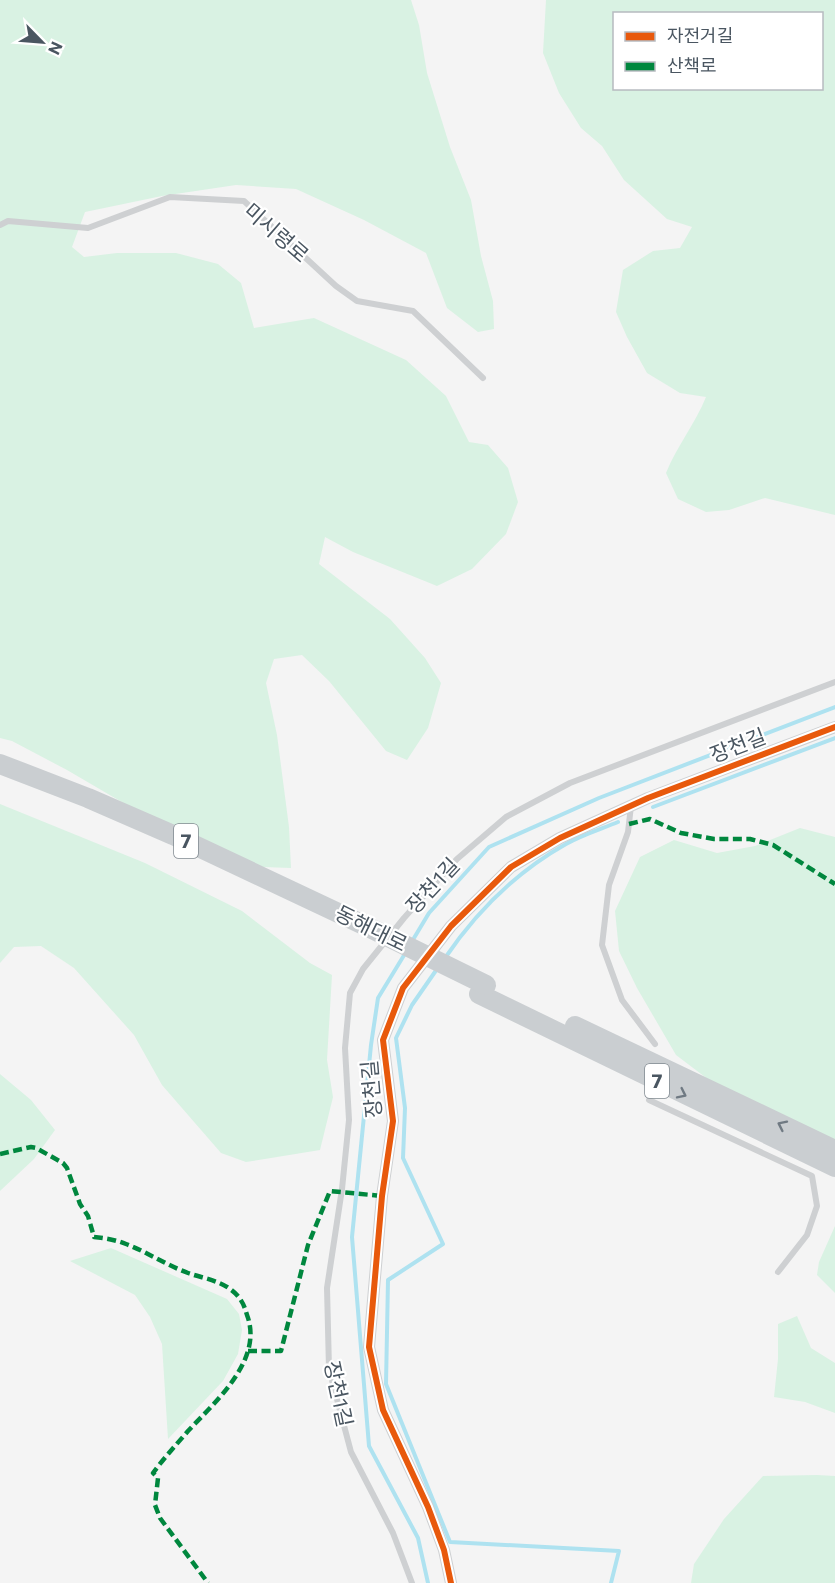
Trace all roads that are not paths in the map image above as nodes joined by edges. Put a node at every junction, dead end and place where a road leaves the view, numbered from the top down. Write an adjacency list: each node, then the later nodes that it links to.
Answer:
1 (0, 225): 2 (lane, 미시령로)
2 (483, 378)
3 (835, 682): 15 (lane, 장천1길)
4 (835, 727): 7 (street, 장천길)
5 (0, 764): 8 (main road, 동해대로 / 7)
6 (0, 776): 8 (main road, 동해대로 / 7)
7 (631, 806): 10 (lane); 16 (street, 장천길)
8 (366, 932): 9 (main road, 7)
9 (483, 989): 12 (main road, 7, one-way to 9); 13 (main road, 7, one-way to 13)
10 (654, 1044)
11 (649, 1100): 14 (lane)
12 (835, 1150)
13 (835, 1167)
14 (778, 1272)
15 (412, 1583)
16 (451, 1583)

